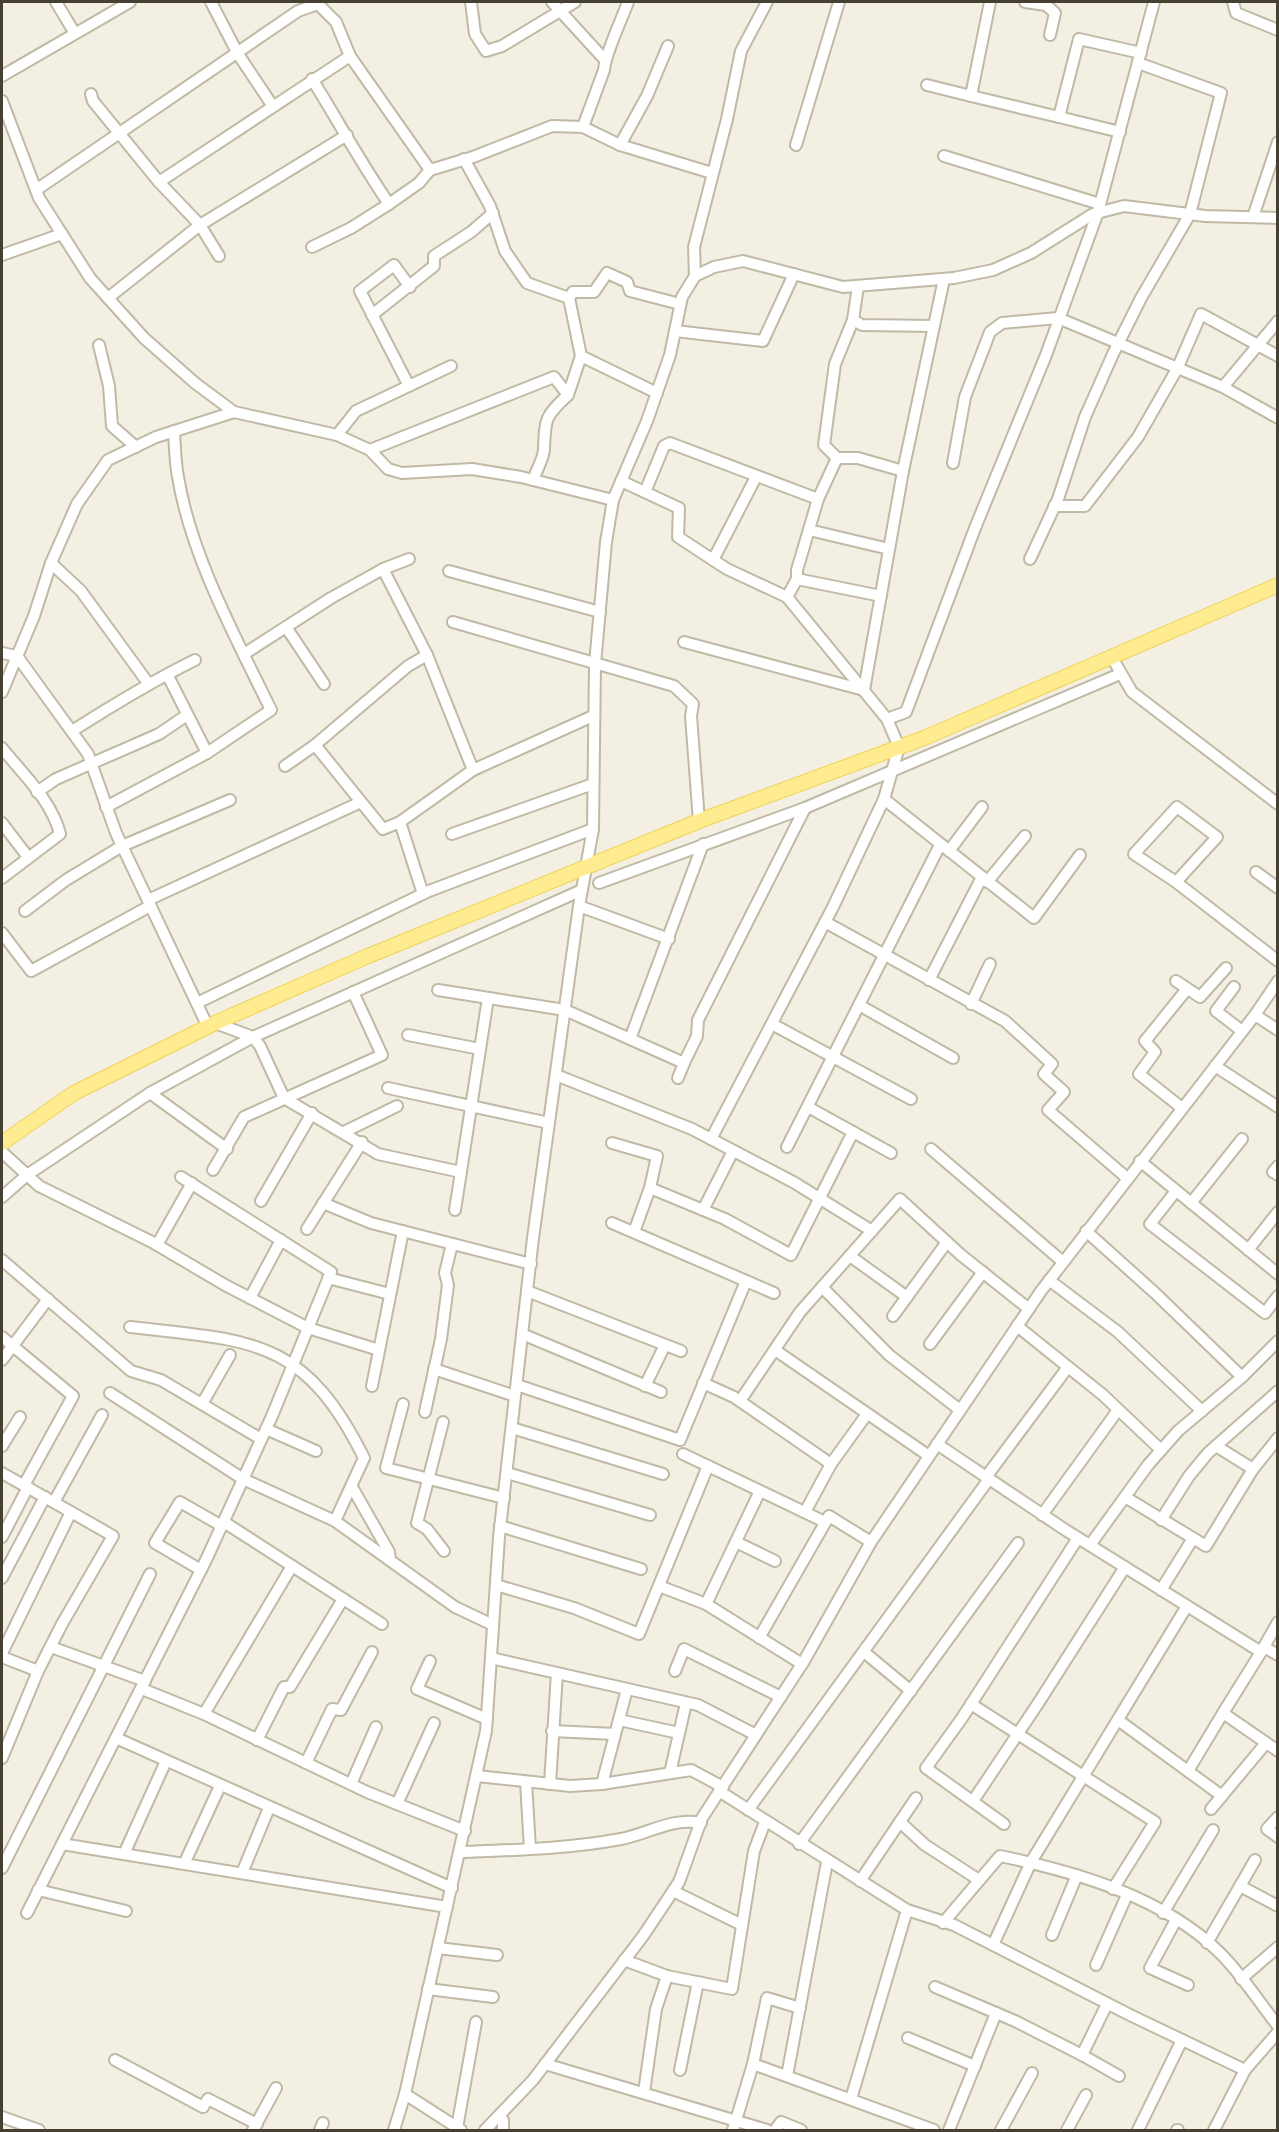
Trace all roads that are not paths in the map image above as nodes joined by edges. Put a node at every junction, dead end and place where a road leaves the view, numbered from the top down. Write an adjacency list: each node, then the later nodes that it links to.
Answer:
1 (56, 2): 16 (street)
2 (130, 2): 16 (street)
3 (211, 2): 19 (street)
4 (471, 2): 14 (street)
5 (552, 2): 14 (street)
6 (575, 2): 14 (street)
7 (628, 2): 22 (street)
8 (766, 2): 41 (street)
9 (839, 2): 37 (street)
10 (990, 2): 27 (street)
11 (1025, 2): 17 (street)
12 (1154, 2): 21 (street)
13 (1233, 2): 15 (street)
14 (560, 12): 22 (street)
15 (1278, 30)
16 (74, 32): 23 (street)
17 (1050, 35)
18 (668, 46): 36 (street)
19 (238, 54): 20 (street); 29 (street); 33 (street)
20 (350, 56): 24 (street); 40 (street)
21 (1140, 58): 30 (street); 32 (street); 47 (street)
22 (605, 60): 31 (street)
23 (2, 76)
24 (312, 79): 29 (street); 34 (street)
25 (927, 85): 27 (street)
26 (91, 94): 33 (street)
27 (971, 96): 30 (street)
28 (2, 101): 43 (street)
29 (272, 105): 42 (street)
30 (1059, 117): 32 (street)
31 (583, 127): 36 (street); 39 (street)
32 (1120, 132): 45 (street)
33 (119, 134): 42 (street); 43 (street)
34 (347, 135): 44 (street); 50 (street)
35 (1278, 142): 48 (street)
36 (620, 145): 41 (street)
37 (796, 145)
38 (944, 156): 45 (street)
39 (464, 159): 40 (street); 46 (street)
40 (430, 170): 44 (street)
41 (712, 173): 56 (street)
42 (159, 182): 50 (street)
43 (36, 190): 51 (street)
44 (389, 204): 52 (street)
45 (1099, 208): 47 (street); 57 (street); 64 (street)
46 (493, 213): 59 (street); 61 (street)
47 (1190, 214): 48 (street); 69 (street)
48 (1253, 217): 49 (street)
49 (1278, 218)
50 (200, 225): 54 (street); 60 (street)
51 (62, 234): 53 (street); 60 (street)
52 (312, 247)
53 (2, 255)
54 (219, 256)
55 (794, 274): 56 (street); 58 (street); 68 (street)
56 (695, 276): 62 (street)
57 (944, 279): 58 (street); 67 (street)
58 (858, 286): 65 (street)
59 (410, 287): 63 (street); 63 (street)
60 (108, 298): 80 (street)
61 (569, 298): 62 (street); 72 (street)
62 (680, 304): 68 (street)
63 (372, 315): 76 (street)
64 (1058, 318): 69 (street); 87 (street); 127 (street)
65 (853, 320): 67 (street); 86 (street)
66 (1278, 321): 71 (street)
67 (934, 326): 88 (street)
68 (675, 331): 78 (street)
69 (1118, 344): 75 (street); 95 (street)
70 (99, 345): 84 (street)
71 (1257, 345): 73 (street); 75 (street); 77 (street)
72 (581, 356): 78 (street); 79 (street)
73 (1278, 356)
74 (451, 366): 76 (street)
75 (1177, 369): 77 (street); 95 (street)
76 (409, 386): 83 (street)
77 (1223, 387): 81 (street)
78 (657, 393): 91 (street)
79 (568, 395): 85 (street); 90 (street)
80 (234, 412): 82 (street); 83 (street)
81 (1278, 418)
82 (174, 431): 84 (street); 113 (street)
83 (338, 435): 85 (street)
84 (136, 447): 101 (street)
85 (370, 450): 90 (street)
86 (837, 458): 88 (street); 93 (street)
87 (953, 463)
88 (903, 471): 97 (street)
89 (756, 477): 92 (street); 93 (street); 100 (street)
90 (533, 480): 94 (street)
91 (621, 481): 92 (street); 94 (street)
92 (645, 492): 100 (street)
93 (818, 499): 96 (street)
94 (613, 500): 108 (street)
95 (1054, 506): 99 (street)
96 (809, 531): 97 (street); 104 (street)
97 (889, 549): 106 (street)
98 (410, 559): 102 (street)
99 (1030, 559)
100 (713, 560): 107 (street)
101 (51, 562): 115 (street); 121 (street)
102 (383, 569): 110 (street); 114 (street)
103 (449, 571): 108 (street)
104 (797, 579): 106 (street); 107 (street)
105 (1278, 585): 116 (main road)
106 (881, 596): 123 (street)
107 (788, 597): 123 (street)
108 (600, 612): 118 (street)
109 (453, 622): 118 (street)
110 (286, 627): 113 (street); 122 (street)
111 (684, 642): 123 (street)
112 (2, 653): 115 (street)
113 (244, 654): 132 (street)
114 (427, 655): 129 (street); 135 (street)
115 (17, 656): 124 (street); 128 (street)
116 (1111, 656): 119 (street); 130 (main road)
117 (195, 660): 120 (street)
118 (596, 664): 126 (street); 146 (street)
119 (1120, 674): 136 (street); 142 (street)
120 (168, 676): 121 (street); 125 (street)
121 (148, 683): 128 (street)
122 (324, 684)
123 (864, 690): 127 (street)
124 (2, 692)
125 (187, 715): 132 (street); 133 (street)
126 (593, 716): 135 (street); 137 (street)
127 (887, 719): 130 (street)
128 (72, 731): 133 (street)
129 (315, 745): 134 (street); 141 (street)
130 (899, 747): 136 (street); 146 (main road)
131 (2, 748): 138 (street)
132 (207, 753): 143 (street)
133 (92, 765): 138 (street); 143 (street)
134 (285, 766)
135 (473, 770): 147 (street)
136 (892, 771): 139 (street); 145 (street)
137 (593, 784): 149 (street); 150 (street)
138 (37, 792): 156 (street)
139 (884, 799): 154 (street); 169 (street)
140 (230, 800): 153 (street)
141 (361, 802): 147 (street); 166 (street)
142 (1278, 804)
143 (106, 807): 153 (street)
144 (982, 807): 154 (street)
145 (805, 808): 152 (street); 199 (street)
146 (699, 821): 157 (main road)
147 (400, 822): 165 (street)
148 (2, 824): 156 (street)
149 (593, 829): 157 (street); 165 (street)
150 (452, 834)
151 (1025, 836): 160 (street)
152 (703, 844): 162 (street); 171 (street)
153 (122, 846): 166 (street); 168 (street)
154 (945, 848): 160 (street); 172 (street)
155 (1080, 855): 160 (street)
156 (28, 857): 159 (street)
157 (587, 865): 164 (street); 190 (main road)
158 (1256, 872): 163 (street)
159 (2, 878)
160 (985, 880): 176 (street)
161 (1176, 882): 161 (street); 173 (street)
162 (599, 883)
163 (1278, 888)
164 (582, 890): 167 (street); 182 (street)
165 (423, 894): 184 (street)
166 (150, 906): 170 (street); 184 (street)
167 (579, 906): 171 (street); 187 (street)
168 (25, 911)
169 (825, 922): 172 (street); 189 (street)
170 (2, 933)
171 (669, 939): 195 (street)
172 (885, 955): 176 (street); 186 (street)
173 (1278, 962)
174 (990, 964): 185 (street)
175 (1226, 968): 180 (street)
176 (929, 980): 185 (street)
177 (1176, 981): 180 (street)
178 (1278, 981): 188 (street)
179 (1234, 987): 192 (street)
180 (1187, 988): 211 (street)
181 (438, 990): 183 (street)
182 (353, 992): 194 (street); 205 (street)
183 (488, 998): 187 (street); 196 (street)
184 (197, 1003): 190 (street)
185 (971, 1004): 234 (street)
186 (859, 1005): 197 (street); 198 (street)
187 (565, 1010): 195 (street); 201 (street)
188 (1255, 1015): 191 (street); 192 (street)
189 (772, 1024): 197 (street); 216 (street)
190 (211, 1025): 194 (street); 219 (main road)
191 (1278, 1030)
192 (1242, 1031): 200 (street)
193 (408, 1035): 196 (street)
194 (253, 1037): 204 (street); 205 (street)
195 (630, 1039): 199 (street)
196 (480, 1049): 208 (street)
197 (833, 1057): 206 (street); 209 (street)
198 (953, 1058)
199 (684, 1063): 202 (street)
200 (1215, 1066): 210 (street); 211 (street)
201 (556, 1076): 213 (street); 216 (street)
202 (678, 1078)
203 (388, 1088): 208 (street)
204 (150, 1094): 222 (street); 231 (street)
205 (284, 1098): 212 (street); 222 (street)
206 (911, 1099)
207 (397, 1106): 214 (street)
208 (472, 1106): 213 (street); 230 (street)
209 (808, 1107): 215 (street); 221 (street)
210 (1278, 1107)
211 (1182, 1108): 227 (street)
212 (312, 1113): 214 (street); 240 (street)
213 (549, 1123): 260 (street)
214 (344, 1132): 218 (street)
215 (853, 1132): 226 (street); 239 (street)
216 (711, 1139): 224 (street)
217 (1242, 1139): 242 (street)
218 (362, 1142): 230 (street); 241 (street)
219 (2, 1143)
220 (612, 1143): 236 (street)
221 (788, 1147)
222 (227, 1149): 229 (street)
223 (931, 1149): 259 (street)
224 (733, 1151): 239 (street); 244 (street)
225 (2, 1152): 231 (street)
226 (891, 1153)
227 (1140, 1161): 234 (street); 237 (street)
228 (1278, 1166): 232 (street)
229 (213, 1170)
230 (461, 1172): 243 (street)
231 (27, 1175): 238 (street); 255 (street)
232 (1278, 1175)
233 (181, 1177): 235 (street)
234 (1127, 1178): 250 (street)
235 (192, 1183): 252 (street); 255 (street)
236 (650, 1188): 244 (street); 251 (street)
237 (1176, 1191): 242 (street); 270 (street)
238 (2, 1197)
239 (819, 1198): 244 (street); 249 (street)
240 (261, 1201)
241 (323, 1203): 247 (street); 248 (street)
242 (1191, 1203): 256 (street)
243 (456, 1210)
244 (703, 1210)
245 (1278, 1212): 256 (street)
246 (612, 1223): 251 (street)
247 (307, 1229)
248 (403, 1231): 254 (street); 269 (street)
249 (872, 1231): 253 (street); 257 (street)
250 (1086, 1231): 259 (street); 293 (street)
251 (633, 1232): 265 (street)
252 (281, 1240): 263 (street); 271 (street)
253 (947, 1242): 261 (street); 272 (street)
254 (452, 1244): 260 (street); 292 (street)
255 (157, 1245): 271 (street)
256 (1248, 1250): 262 (street)
257 (850, 1256): 266 (street); 272 (street)
258 (2, 1260): 273 (street)
259 (1063, 1262): 264 (street)
260 (531, 1264): 267 (street)
261 (983, 1272): 274 (street); 282 (street)
262 (1278, 1274)
263 (328, 1278): 269 (street); 278 (street)
264 (1049, 1280): 274 (street); 306 (street)
265 (746, 1281): 268 (street); 294 (street)
266 (822, 1287): 286 (street); 304 (street)
267 (527, 1291): 279 (street); 284 (street)
268 (774, 1293)
269 (390, 1294): 285 (street)
270 (1278, 1296)
271 (250, 1298): 278 (street)
272 (907, 1298): 275 (street)
273 (48, 1299): 283 (street); 302 (street)
274 (1029, 1309): 276 (street)
275 (893, 1316)
276 (1017, 1326): 291 (street); 304 (street)
277 (130, 1327): 290 (street)
278 (308, 1328): 285 (street); 290 (street)
279 (522, 1334): 296 (street); 297 (street)
280 (2, 1337): 283 (street)
281 (1278, 1341): 293 (street)
282 (930, 1344)
283 (13, 1345): 289 (street); 331 (street)
284 (665, 1345): 287 (street); 296 (street)
285 (379, 1350): 295 (street)
286 (775, 1350): 301 (street); 309 (street)
287 (681, 1351)
288 (230, 1355): 302 (street)
289 (2, 1360)
290 (293, 1363): 313 (street); 332 (street)
291 (1068, 1367): 305 (street); 328 (street)
292 (434, 1369): 297 (street); 307 (street)
293 (1242, 1377): 306 (street)
294 (704, 1383): 297 (street); 301 (street)
295 (372, 1386)
296 (645, 1386): 298 (street)
297 (516, 1390): 312 (street)
298 (661, 1392)
299 (110, 1393): 329 (street)
300 (1276, 1398): 317 (street)
301 (740, 1401): 322 (street)
302 (202, 1404): 313 (street)
303 (403, 1404): 330 (street)
304 (960, 1410): 315 (street)
305 (1119, 1410): 318 (street); 340 (street)
306 (1202, 1411): 318 (street)
307 (425, 1412)
308 (102, 1414): 336 (street)
309 (867, 1414): 321 (street); 322 (street)
310 (20, 1417): 316 (street)
311 (443, 1422): 330 (street)
312 (512, 1428): 326 (street); 327 (street)
313 (263, 1434): 319 (street); 329 (street)
314 (1278, 1438): 324 (street)
315 (937, 1444): 321 (street); 328 (street)
316 (2, 1446)
317 (1216, 1446): 324 (street); 341 (street)
318 (1161, 1450): 334 (street)
319 (316, 1451)
320 (683, 1454): 323 (street)
321 (929, 1456): 350 (street)
322 (831, 1464): 338 (street)
323 (708, 1466): 333 (street); 363 (street)
324 (1253, 1469): 348 (street)
325 (2, 1473): 331 (street)
326 (507, 1473): 335 (street); 339 (street)
327 (663, 1474)
328 (988, 1478): 340 (street); 375 (street)
329 (243, 1479): 342 (street); 344 (street)
330 (428, 1479): 335 (street); 353 (street)
331 (26, 1486): 336 (street); 346 (street)
332 (352, 1487): 342 (street); 354 (street)
333 (760, 1491): 338 (street); 349 (street)
334 (1125, 1497): 341 (street); 352 (street)
335 (504, 1498): 345 (street)
336 (50, 1499): 337 (street); 361 (street)
337 (71, 1512): 372 (street); 376 (street)
338 (805, 1512): 343 (street)
339 (650, 1515)
340 (1042, 1515): 347 (street)
341 (1161, 1520): 348 (street)
342 (335, 1521): 354 (street)
343 (825, 1522): 350 (street); 371 (street)
344 (223, 1524): 356 (street); 359 (street); 359 (street)
345 (500, 1526): 358 (street); 362 (street)
346 (2, 1537)
347 (1077, 1538): 352 (street); 390 (street)
348 (1192, 1540): 364 (street)
349 (736, 1542): 355 (street); 366 (street)
350 (871, 1542): 380 (street)
351 (1018, 1543): 387 (street)
352 (1090, 1545): 357 (street)
353 (444, 1551)
354 (390, 1560): 370 (street)
355 (775, 1561)
356 (292, 1566): 365 (street); 392 (street)
357 (1125, 1567): 364 (street); 402 (street)
358 (641, 1569)
359 (201, 1570): 385 (street)
360 (150, 1574): 381 (street)
361 (2, 1578)
362 (496, 1585): 363 (street); 370 (street)
363 (658, 1586): 366 (street)
364 (1161, 1590): 367 (street)
365 (343, 1599): 369 (street); 404 (street)
366 (706, 1604): 371 (street)
367 (1187, 1606): 373 (street); 395 (street)
368 (1278, 1622): 373 (street)
369 (382, 1624)
370 (493, 1625): 378 (street)
371 (759, 1638): 380 (street)
372 (51, 1647): 381 (street); 382 (street)
373 (1263, 1649): 377 (street); 391 (street)
374 (372, 1652): 409 (street)
375 (864, 1652): 387 (street); 426 (street)
376 (2, 1655): 382 (street)
377 (1278, 1655)
378 (491, 1658): 384 (street); 393 (street)
379 (430, 1661): 393 (street)
380 (802, 1664): 388 (street)
381 (102, 1666): 385 (street); 444 (street)
382 (38, 1671): 407 (street)
383 (675, 1671): 388 (street)
384 (557, 1673): 386 (street); 398 (street)
385 (143, 1685): 392 (street); 403 (street)
386 (627, 1689): 389 (street); 394 (street)
387 (911, 1691): 436 (street)
388 (781, 1698): 401 (street)
389 (686, 1703): 399 (street); 401 (street)
390 (971, 1704): 402 (street); 422 (street)
391 (1223, 1713): 405 (street); 410 (street)
392 (204, 1714): 404 (street)
393 (487, 1719): 412 (street)
394 (619, 1720): 399 (street); 400 (street)
395 (1118, 1720): 410 (street); 413 (street)
396 (434, 1723): 423 (street)
397 (376, 1727): 415 (street)
398 (552, 1731): 400 (street); 416 (street)
399 (679, 1733): 411 (street)
400 (615, 1734): 417 (street)
401 (756, 1735): 419 (street)
402 (1018, 1735): 413 (street); 422 (street)
403 (116, 1738): 408 (street); 435 (street)
404 (257, 1740): 409 (street)
405 (1266, 1743): 406 (street); 420 (street)
406 (1278, 1751)
407 (2, 1758)
408 (166, 1761): 418 (street); 439 (street)
409 (306, 1763): 415 (street)
410 (1188, 1771): 420 (street)
411 (670, 1773): 417 (street); 419 (street)
412 (477, 1776): 414 (street); 433 (street)
413 (1083, 1778): 442 (street); 451 (street)
414 (526, 1782): 416 (street); 437 (street)
415 (351, 1784): 423 (street)
416 (550, 1784): 417 (street)
417 (602, 1784)
418 (220, 1786): 424 (street); 443 (street)
419 (721, 1789): 426 (street); 430 (street)
420 (1222, 1796): 425 (street)
421 (916, 1798): 429 (street)
422 (973, 1801): 431 (street)
423 (397, 1804): 433 (street)
424 (269, 1808): 445 (street); 450 (street)
425 (1211, 1809)
426 (748, 1810): 428 (street)
427 (1278, 1817): 434 (street)
428 (765, 1822): 436 (street); 463 (street)
429 (900, 1822): 447 (street); 448 (street)
430 (700, 1823): 437 (street); 453 (street)
431 (1004, 1824)
432 (1213, 1830): 460 (street)
433 (465, 1831): 438 (street)
434 (1278, 1837)
435 (62, 1844): 439 (street); 452 (street)
436 (799, 1844): 441 (street)
437 (530, 1850): 438 (street)
438 (460, 1852): 450 (street)
439 (124, 1854): 443 (street)
440 (1255, 1860): 449 (street)
441 (827, 1862): 448 (street); 480 (street)
442 (1031, 1862): 446 (street); 447 (street); 466 (street)
443 (184, 1864): 445 (street)
444 (2, 1868)
445 (242, 1874): 456 (street)
446 (1077, 1875): 451 (street); 464 (street)
447 (979, 1880): 462 (street)
448 (860, 1881): 457 (street)
449 (1240, 1886): 455 (street); 465 (street)
450 (452, 1888): 456 (street)
451 (1113, 1889): 454 (street)
452 (39, 1890): 458 (street); 459 (street)
453 (673, 1891): 463 (street); 470 (street)
454 (1127, 1895): 460 (street); 471 (street)
455 (1278, 1905)
456 (447, 1907): 468 (street)
457 (907, 1910): 462 (street); 501 (street)
458 (126, 1911)
459 (27, 1913)
460 (1163, 1914): 461 (street)
461 (1176, 1920): 465 (street); 475 (street)
462 (943, 1923): 466 (street)
463 (742, 1925): 474 (street)
464 (1052, 1935)
465 (1207, 1943): 473 (street)
466 (993, 1945): 479 (street)
467 (1278, 1947): 473 (street)
468 (438, 1948): 469 (street); 477 (street)
469 (497, 1955)
470 (624, 1960): 472 (street); 489 (street)
471 (1096, 1965)
472 (666, 1976): 474 (street); 498 (street)
473 (1241, 1979): 483 (street)
474 (698, 1982): 492 (street)
475 (1188, 1985)
476 (935, 1987): 481 (street)
477 (428, 1989): 478 (street); 499 (street)
478 (493, 1996)
479 (1107, 2004): 486 (street); 487 (street)
480 (801, 2008): 490 (street); 495 (street)
481 (996, 2013): 487 (street); 491 (street)
482 (476, 2022): 506 (street)
483 (1278, 2026)
484 (1278, 2032): 493 (street)
485 (908, 2038): 491 (street)
486 (1182, 2040): 493 (street); 519 (street)
487 (1082, 2055): 496 (street)
488 (115, 2060): 505 (street)
489 (545, 2064): 498 (street); 503 (street)
490 (753, 2064): 495 (street); 504 (street)
491 (975, 2066): 516 (street)
492 (680, 2070)
493 (1245, 2070): 520 (street)
494 (1032, 2073): 517 (street)
495 (787, 2076): 501 (street)
496 (1119, 2076)
497 (276, 2088): 505 (street)
498 (644, 2092): 504 (street)
499 (405, 2094): 506 (street); 508 (street)
500 (1086, 2095): 518 (street)
501 (851, 2099): 515 (street)
502 (2, 2117): 507 (street)
503 (498, 2117): 509 (street); 510 (street)
504 (736, 2119): 511 (street); 512 (street)
505 (255, 2127)
506 (459, 2129)
507 (39, 2130)
508 (394, 2130)
509 (485, 2130)
510 (503, 2130)
511 (733, 2130)
512 (767, 2130)
513 (775, 2130): 514 (street)
514 (801, 2130)
515 (934, 2130)
516 (949, 2130)
517 (1001, 2130)
518 (1066, 2130)
519 (1138, 2130)
520 (1214, 2130)

